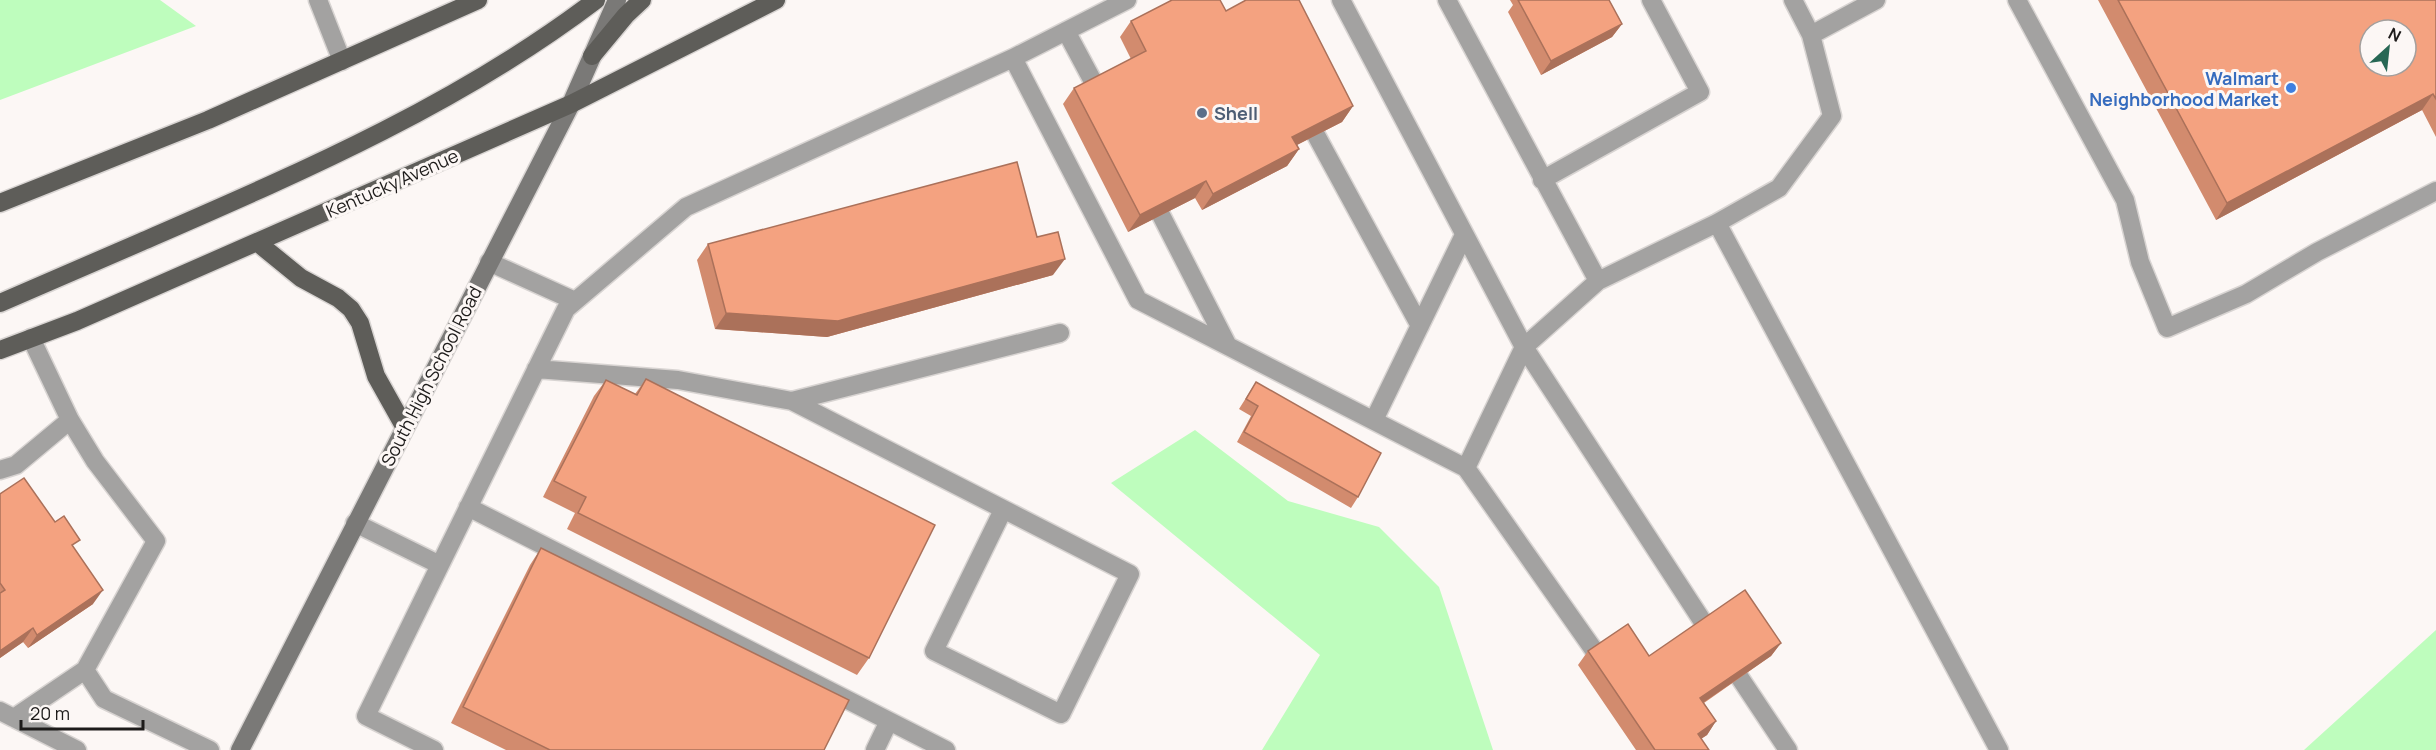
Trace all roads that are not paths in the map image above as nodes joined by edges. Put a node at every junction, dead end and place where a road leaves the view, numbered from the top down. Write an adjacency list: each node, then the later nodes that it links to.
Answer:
1 (318, 0): 18 (lane)
2 (478, 0): 18 (main road)
3 (596, 0): 32 (main road)
4 (618, 0): 16 (main road, South High School Road)
5 (642, 0): 16 (main road)
6 (776, 0): 20 (main road, Kentucky Avenue)
7 (1127, 0): 14 (lane)
8 (1341, 0): 27 (lane)
9 (1447, 0): 22 (lane)
10 (1651, 0): 22 (lane)
11 (1792, 0): 15 (lane)
12 (1876, 0): 15 (lane)
13 (2017, 0): 23 (lane)
14 (1066, 31): 17 (lane); 19 (lane)
15 (1811, 35): 26 (lane)
16 (592, 56): 20 (main road, South High School Road)
17 (1013, 58): 31 (lane); 36 (lane)
18 (342, 61): 24 (main road)
19 (1096, 87)
20 (571, 104): 28 (main road, Kentucky Avenue); 29 (main road, South High School Road)
21 (1316, 135): 33 (lane)
22 (1542, 180): 30 (lane)
23 (2436, 191)
24 (0, 202)
25 (1161, 215): 36 (lane)
26 (1717, 223): 30 (lane); 64 (lane)
27 (1464, 235): 33 (lane); 37 (lane)
28 (258, 243): 35 (main road, Kentucky Avenue); 43 (main road)
29 (489, 262): 31 (lane); 43 (main road, South High School Road)
30 (1598, 281): 37 (lane)
31 (575, 301): 39 (lane)
32 (0, 303)
33 (1420, 326): 42 (lane)
34 (1060, 333): 40 (lane)
35 (31, 338): 38 (main road, Kentucky Avenue); 41 (lane)
36 (1228, 346): 42 (lane)
37 (1524, 347): 44 (lane); 50 (lane)
38 (0, 350)
39 (536, 369): 40 (lane); 46 (lane)
40 (792, 401): 47 (lane)
41 (70, 420): 45 (lane); 52 (lane)
42 (1374, 420): 44 (lane)
43 (404, 426): 48 (main road, South High School Road)
44 (1467, 468): 51 (lane)
45 (0, 470)
46 (468, 507): 49 (lane); 56 (lane)
47 (1003, 510): 47 (lane)
48 (355, 523): 49 (lane); 59 (main road, South High School Road)
49 (440, 565): 60 (lane)
50 (1705, 625)
51 (1596, 653)
52 (85, 670): 55 (lane); 58 (lane)
53 (1740, 678): 63 (lane)
54 (0, 698): 55 (lane)
55 (7, 714): 57 (lane)
56 (890, 722): 61 (lane); 62 (lane)
57 (77, 750)
58 (210, 750)
59 (240, 750)
60 (434, 750)
61 (875, 750)
62 (946, 750)
63 (1788, 750)
64 (1999, 750)

